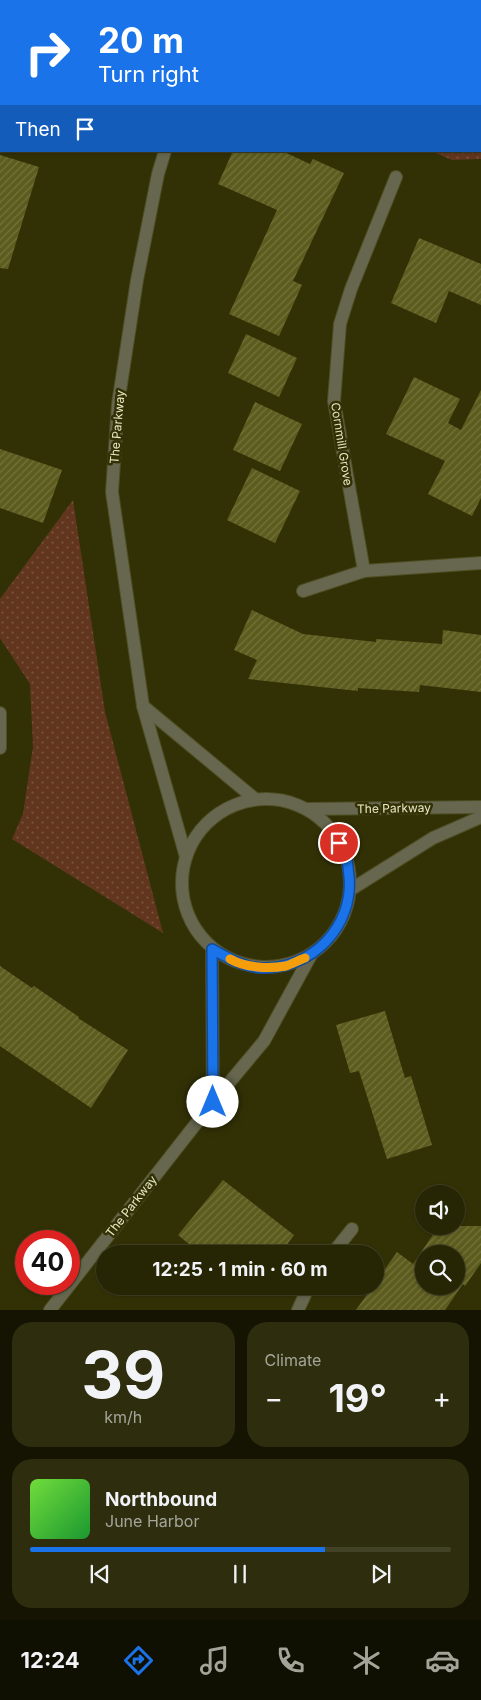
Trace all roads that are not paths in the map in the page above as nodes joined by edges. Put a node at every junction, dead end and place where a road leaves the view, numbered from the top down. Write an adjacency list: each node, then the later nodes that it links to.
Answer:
1 (165, 152): 6 (street, The Parkway)
2 (396, 177): 4 (street, Cornmill Grove)
3 (481, 563): 4 (street)
4 (364, 571): 5 (street)
5 (303, 591)
6 (143, 706): 9 (street); 13 (street, The Parkway)
7 (0, 713): 8 (street)
8 (0, 748)
9 (255, 799): 11 (street); 13 (street)
10 (481, 807): 11 (street, The Parkway)
11 (307, 809): 14 (street)
12 (481, 817): 14 (street)
13 (186, 857): 15 (street)
14 (350, 890): 16 (street)
15 (212, 949): 16 (street); 17 (street)
16 (311, 955): 17 (street, The Parkway)
17 (213, 1102): 21 (street, The Parkway)
18 (352, 1229): 19 (street)
19 (339, 1245)
20 (306, 1295): 22 (street)
21 (50, 1310)
22 (298, 1310)

